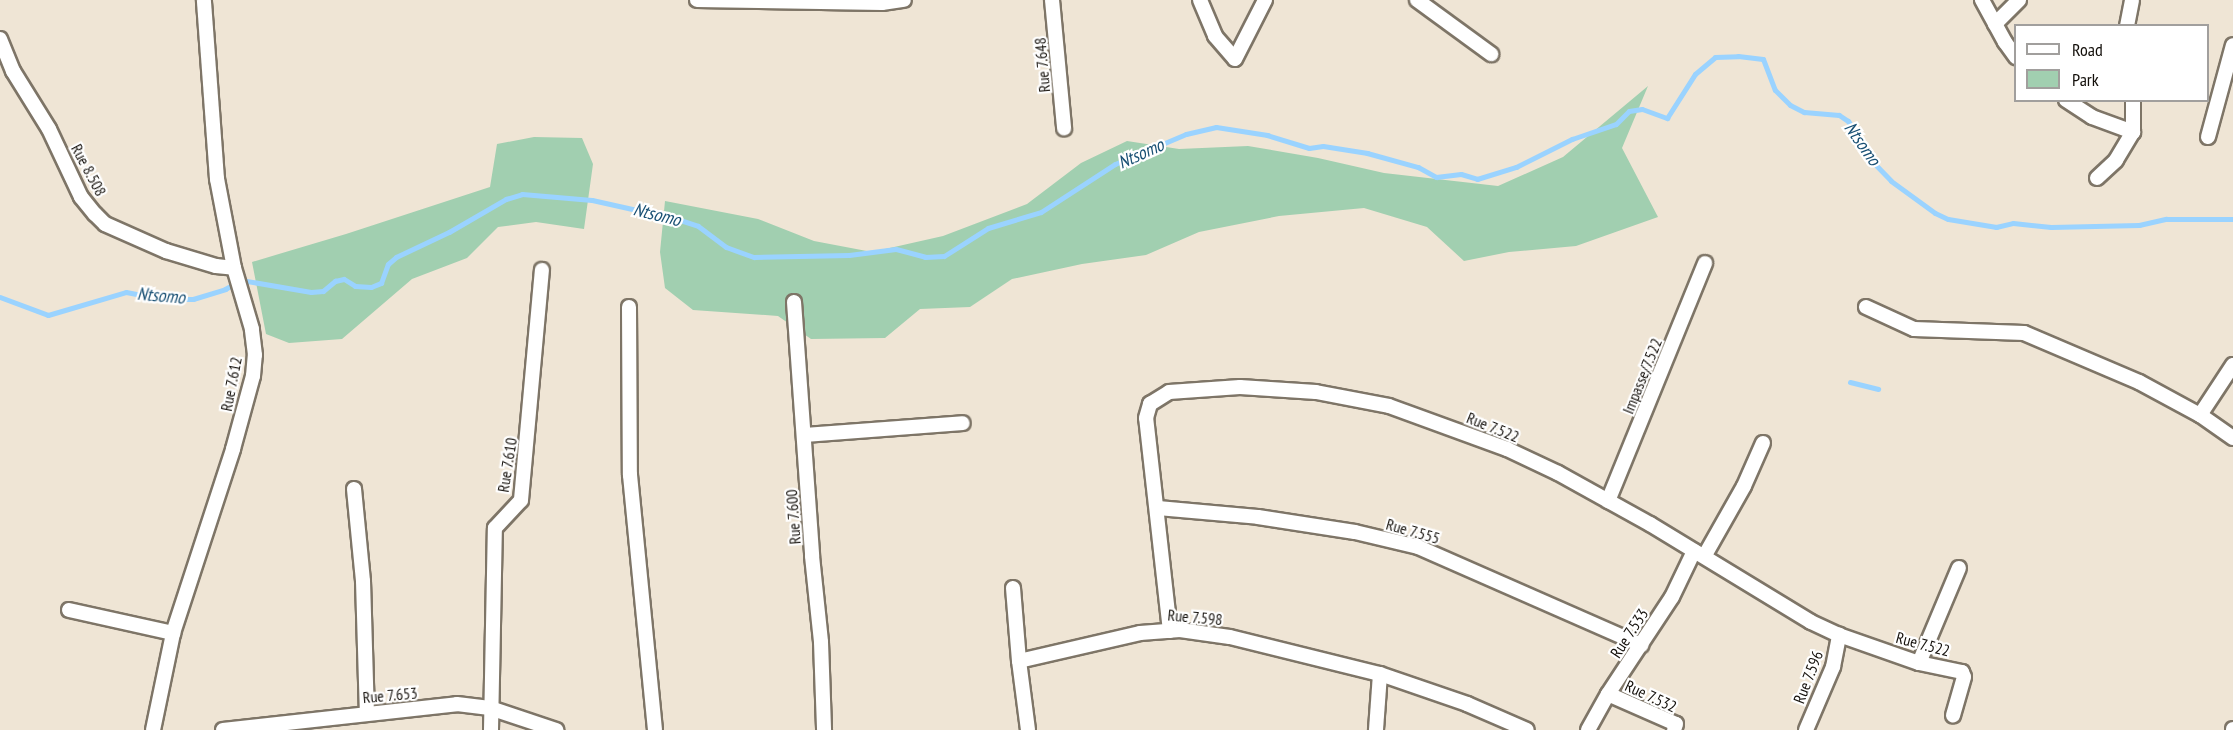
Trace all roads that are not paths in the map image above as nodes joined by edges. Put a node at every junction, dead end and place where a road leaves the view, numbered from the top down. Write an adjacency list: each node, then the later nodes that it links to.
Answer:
1 (204, 0): 25 (street, Rue 7.612)
2 (697, 0): 11 (street)
3 (903, 0): 11 (street)
4 (1052, 0): 20 (street, Rue 7.648)
5 (1200, 0): 6 (street)
6 (1265, 0)
7 (1417, 0): 16 (street)
8 (1982, 0): 12 (street)
9 (2019, 0): 12 (street)
10 (2132, 0): 13 (street)
11 (882, 2)
12 (1995, 24): 17 (street)
13 (2127, 24)
14 (0, 39): 25 (street, Rue 8.508)
15 (2233, 45): 22 (street)
16 (1491, 54)
17 (2014, 54)
18 (2069, 102): 21 (street)
19 (2133, 102): 21 (street)
20 (1064, 128)
21 (2133, 132): 23 (street)
22 (2208, 137)
23 (2097, 178)
24 (1706, 262): 37 (street, Impasse/7.522)
25 (234, 268): 44 (street, Rue 7.612)
26 (542, 270): 51 (street, Rue 7.610)
27 (794, 302): 33 (street, Rue 7.600)
28 (629, 307): 60 (street)
29 (1866, 307): 31 (street)
30 (2233, 365): 31 (street)
31 (2200, 415): 34 (street)
32 (963, 423): 33 (street)
33 (805, 435): 61 (street, Rue 7.600)
34 (2233, 438)
35 (1763, 443): 39 (street, Rue 7.533)
36 (354, 489): 52 (street)
37 (1608, 501): 38 (street, Rue 7.522); 39 (street, Rue 7.522)
38 (1158, 508): 43 (street, Rue 7.522); 46 (street, Rue 7.555)
39 (1700, 553): 45 (street, Rue 7.522); 46 (street, Rue 7.533)
40 (1959, 567): 48 (street)
41 (1013, 588): 47 (street)
42 (69, 610): 44 (street)
43 (1170, 631): 47 (street, Rue 7.598); 49 (street, Rue 7.598)
44 (172, 633): 56 (street, Rue 7.612)
45 (1839, 635): 48 (street, Rue 7.522); 67 (street, Rue 7.596)
46 (1641, 645): 50 (street, Rue 7.533)
47 (1019, 660): 62 (street)
48 (1919, 663): 53 (street, Rue 7.522)
49 (1380, 674): 55 (street); 63 (street)
50 (1608, 694): 65 (street, Rue 7.533); 66 (street, Rue 7.532)
51 (490, 708): 52 (street, Rue 7.653); 58 (street, Rue 7.610); 59 (street, Rue 7.653)
52 (367, 714): 54 (street, Rue 7.653)
53 (1953, 715)
54 (302, 725): 57 (street, Rue 7.653)
55 (1510, 726): 64 (street)
56 (153, 730)
57 (224, 730)
58 (491, 730)
59 (556, 730)
60 (655, 730)
61 (824, 730)
62 (1028, 730)
63 (1376, 730)
64 (1527, 730)
65 (1588, 730)
66 (1674, 730)
67 (1806, 730)

